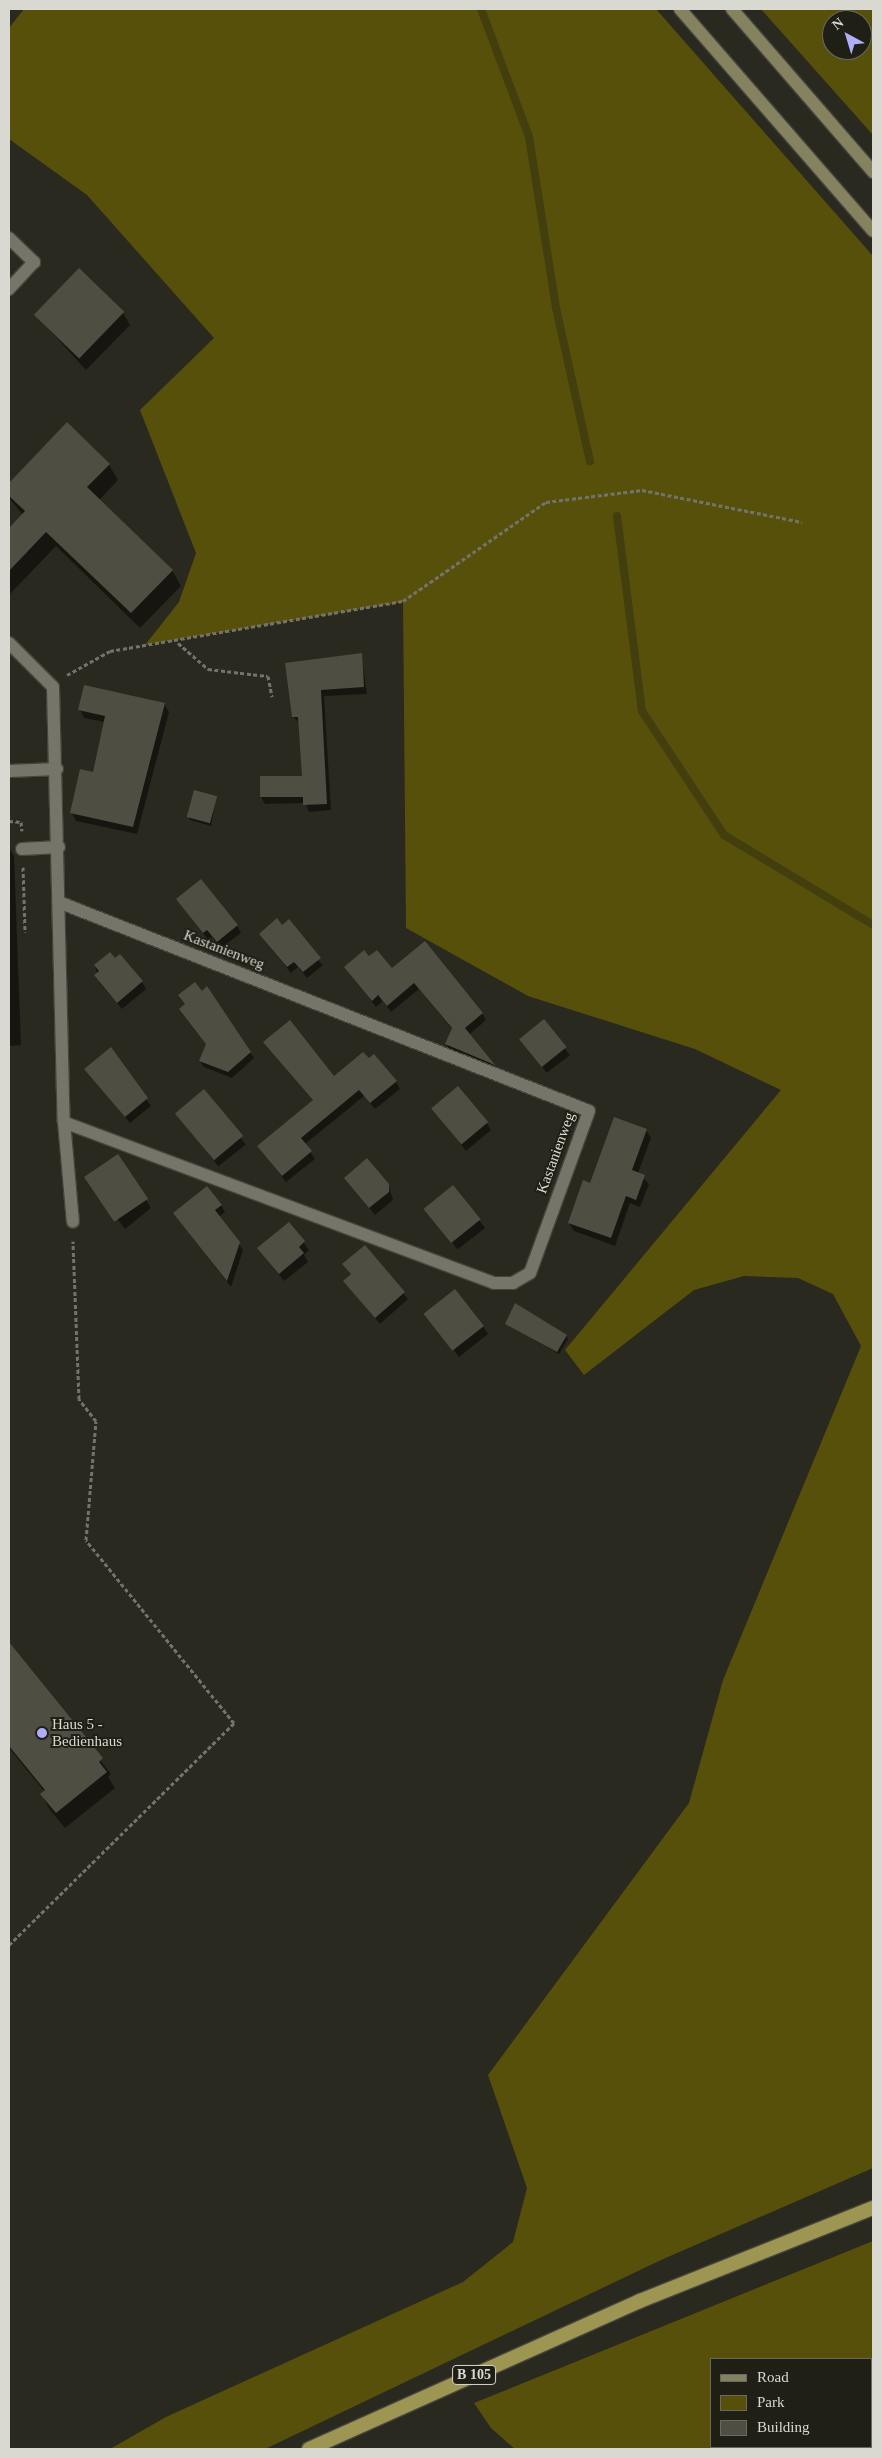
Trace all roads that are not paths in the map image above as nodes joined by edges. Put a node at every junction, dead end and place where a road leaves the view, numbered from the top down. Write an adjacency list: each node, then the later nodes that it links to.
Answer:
1 (680, 9): 4 (main road)
2 (732, 9): 3 (main road)
3 (873, 172)
4 (873, 232)
5 (9, 238): 6 (street)
6 (9, 289)
7 (9, 643): 8 (street)
8 (57, 769): 9 (street); 10 (street)
9 (9, 771)
10 (59, 847): 11 (street); 12 (street)
11 (22, 849)
12 (61, 903): 13 (street); 13 (street, Kastanienweg)
13 (64, 1122): 14 (street)
14 (73, 1222)
15 (873, 2208): 16 (highway, B 105)
16 (309, 2449)

